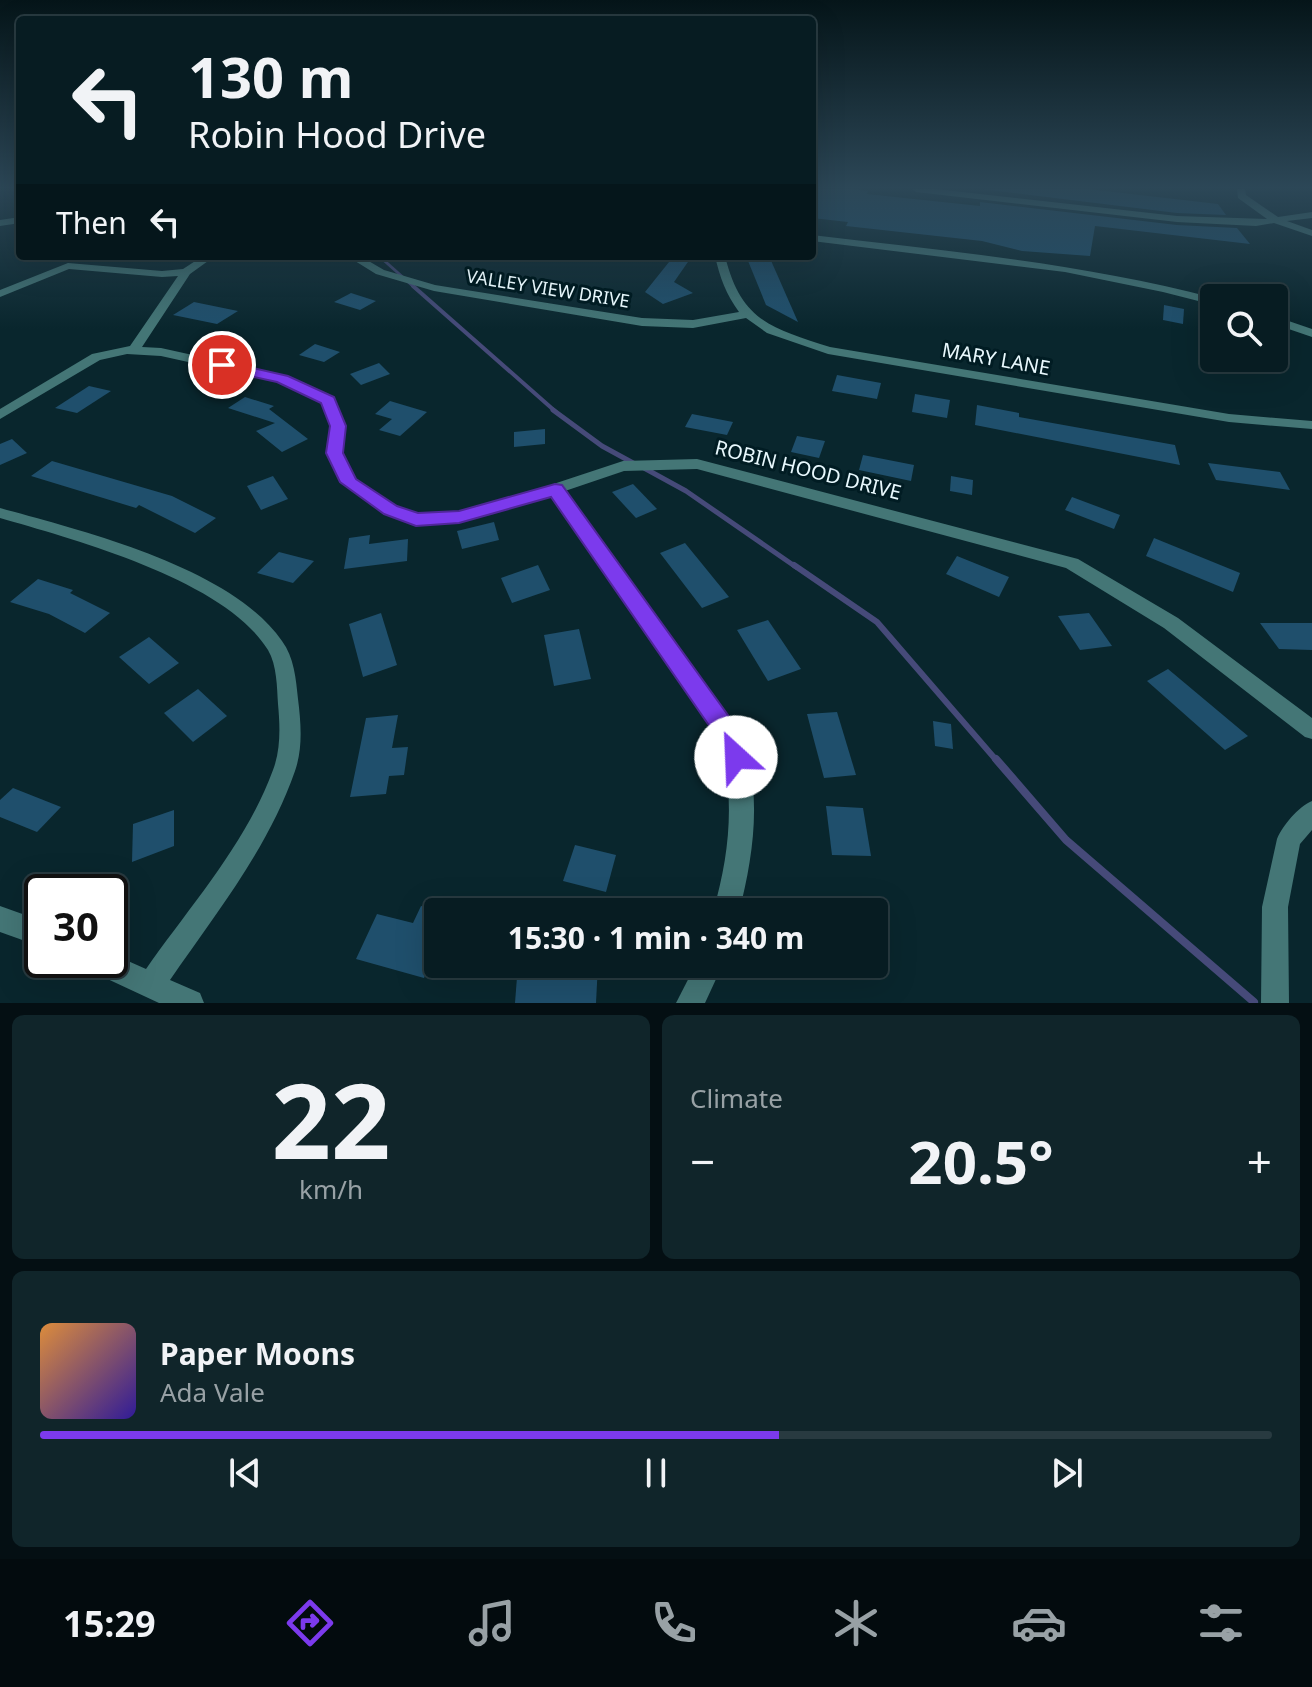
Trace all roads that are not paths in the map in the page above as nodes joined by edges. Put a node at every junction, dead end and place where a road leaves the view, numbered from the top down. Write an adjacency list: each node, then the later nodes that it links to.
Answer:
1 (816, 239): 7 (street)
2 (204, 260): 5 (street)
3 (359, 260): 8 (street, VALLEY VIEW DRIVE)
4 (721, 260): 8 (street)
5 (186, 272): 6 (street); 11 (street)
6 (0, 294)
7 (1200, 299)
8 (744, 315): 13 (street, MARY LANE)
9 (1288, 325): 10 (street)
10 (1312, 333)
11 (134, 349): 12 (street); 14 (street, ROBIN HOOD DRIVE)
12 (0, 415)
13 (1312, 425)
14 (555, 489): 16 (street, ROBIN HOOD DRIVE); 18 (street)
15 (0, 513): 23 (street)
16 (1312, 730)
17 (1312, 812): 26 (street)
18 (730, 898)
19 (0, 919): 20 (street)
20 (24, 928)
21 (128, 976): 23 (street)
22 (703, 978): 25 (street)
23 (150, 986): 24 (street)
24 (190, 1003)
25 (690, 1003)
26 (1275, 1003)

